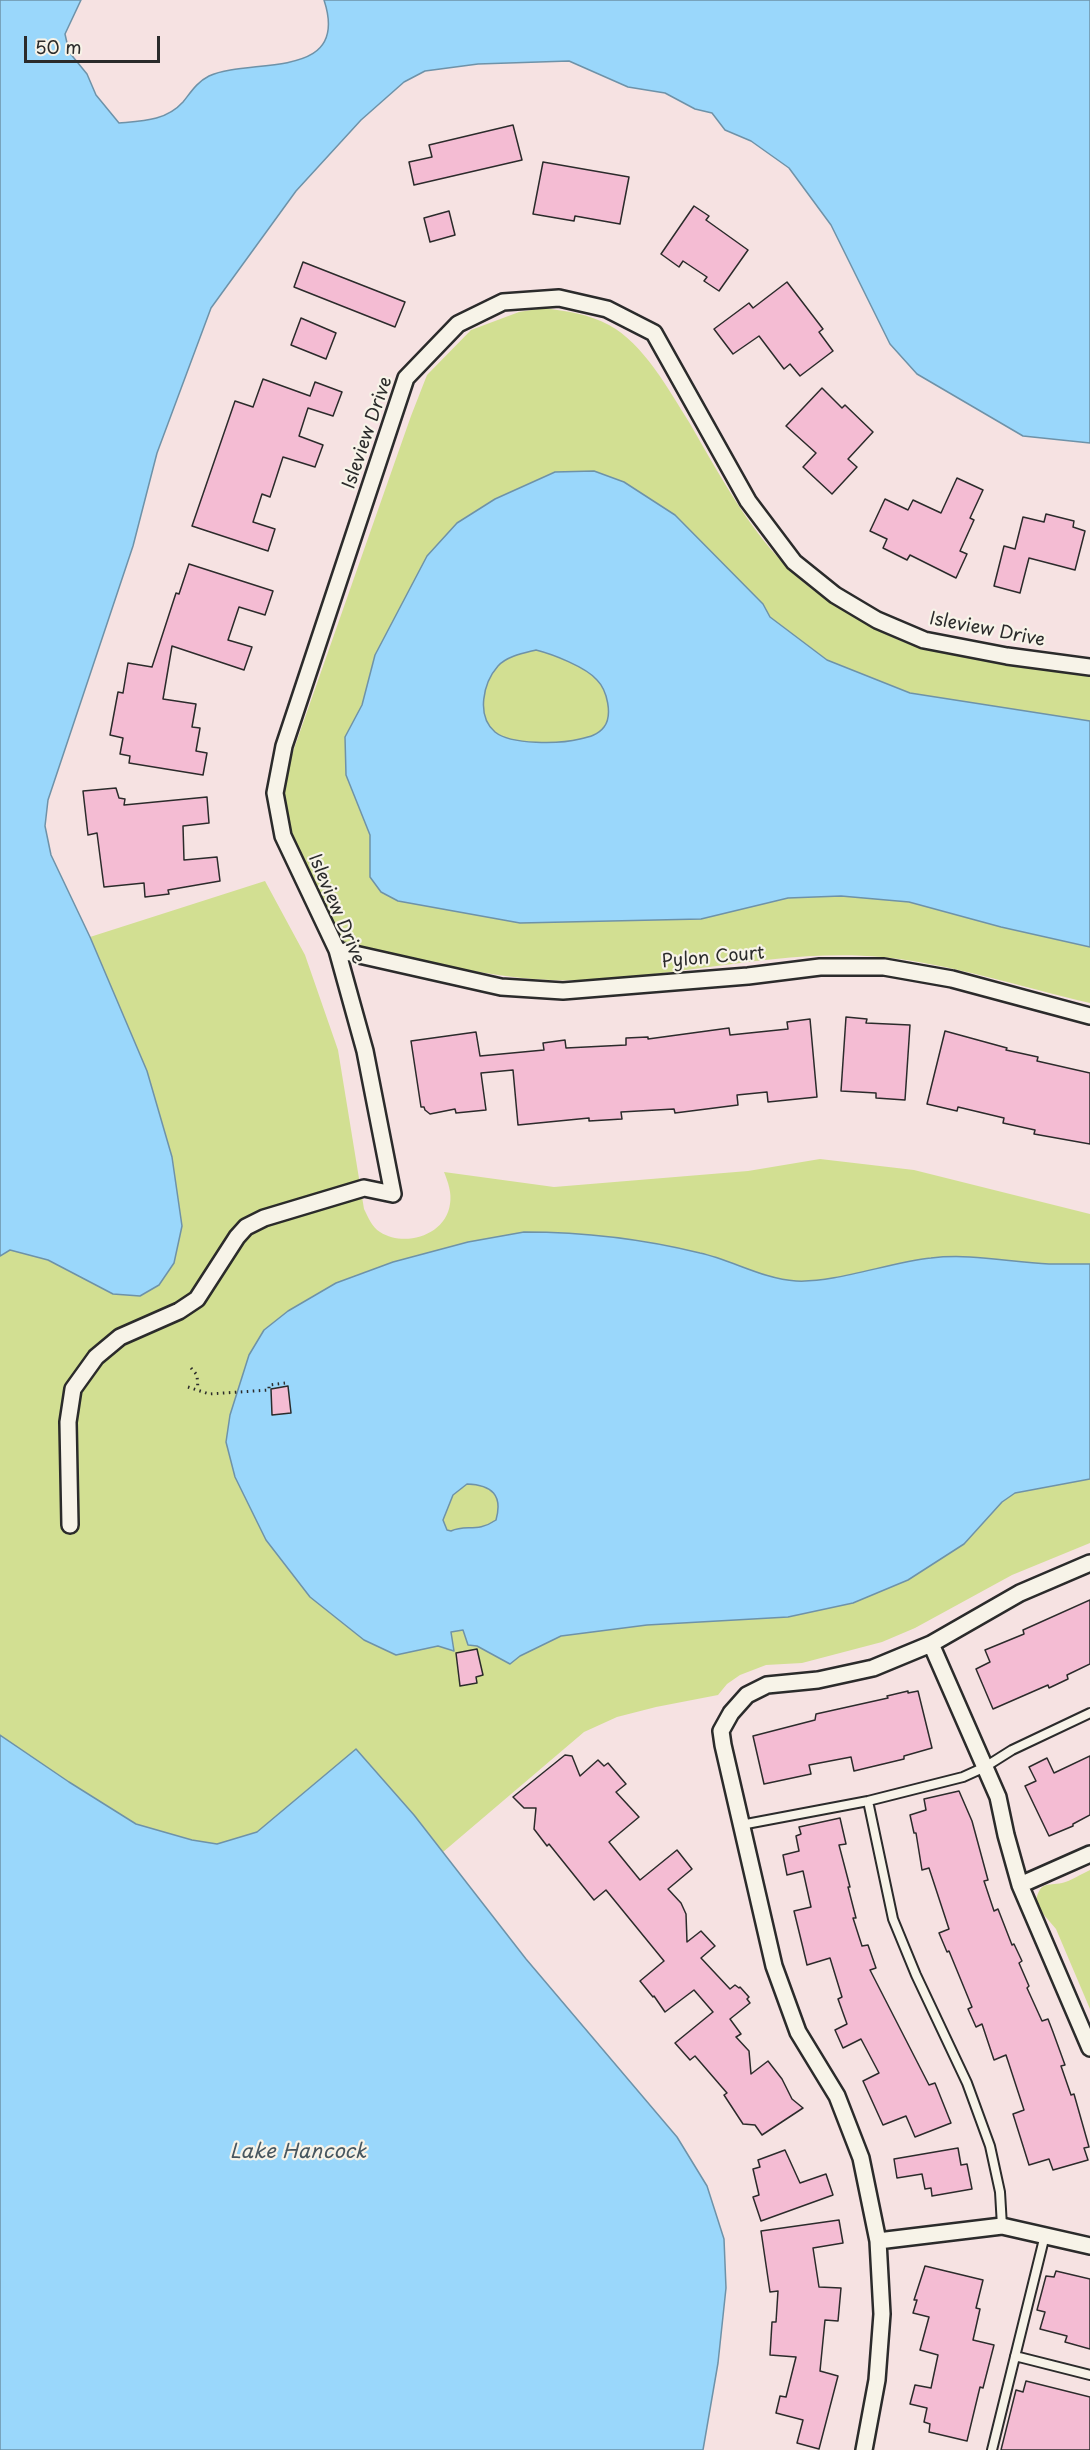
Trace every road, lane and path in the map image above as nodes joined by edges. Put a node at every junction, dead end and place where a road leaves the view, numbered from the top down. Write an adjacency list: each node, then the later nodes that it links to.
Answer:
1 (1090, 667): 2 (street, Isleview Drive)
2 (337, 950): 3 (street, Pylon Court); 8 (street, Isleview Drive)
3 (1090, 1016)
4 (191, 1368): 7 (path)
5 (285, 1383): 7 (path)
6 (188, 1387): 7 (path)
7 (198, 1389)
8 (70, 1525)
9 (1090, 1563): 10 (street)
10 (932, 1644): 12 (street); 14 (street)
11 (1090, 1713): 12 (lane)
12 (985, 1767): 13 (lane); 16 (street)
13 (868, 1801): 14 (lane); 18 (lane)
14 (741, 1825): 20 (street)
15 (1090, 1854): 16 (street)
16 (1020, 1885): 17 (street)
17 (1090, 2048)
18 (1002, 2226): 19 (street); 20 (street)
19 (1045, 2235): 21 (street); 22 (lane)
20 (878, 2241): 24 (street)
21 (1090, 2246)
22 (1015, 2356): 23 (lane); 25 (lane)
23 (1090, 2374)
24 (864, 2450)
25 (992, 2450)

